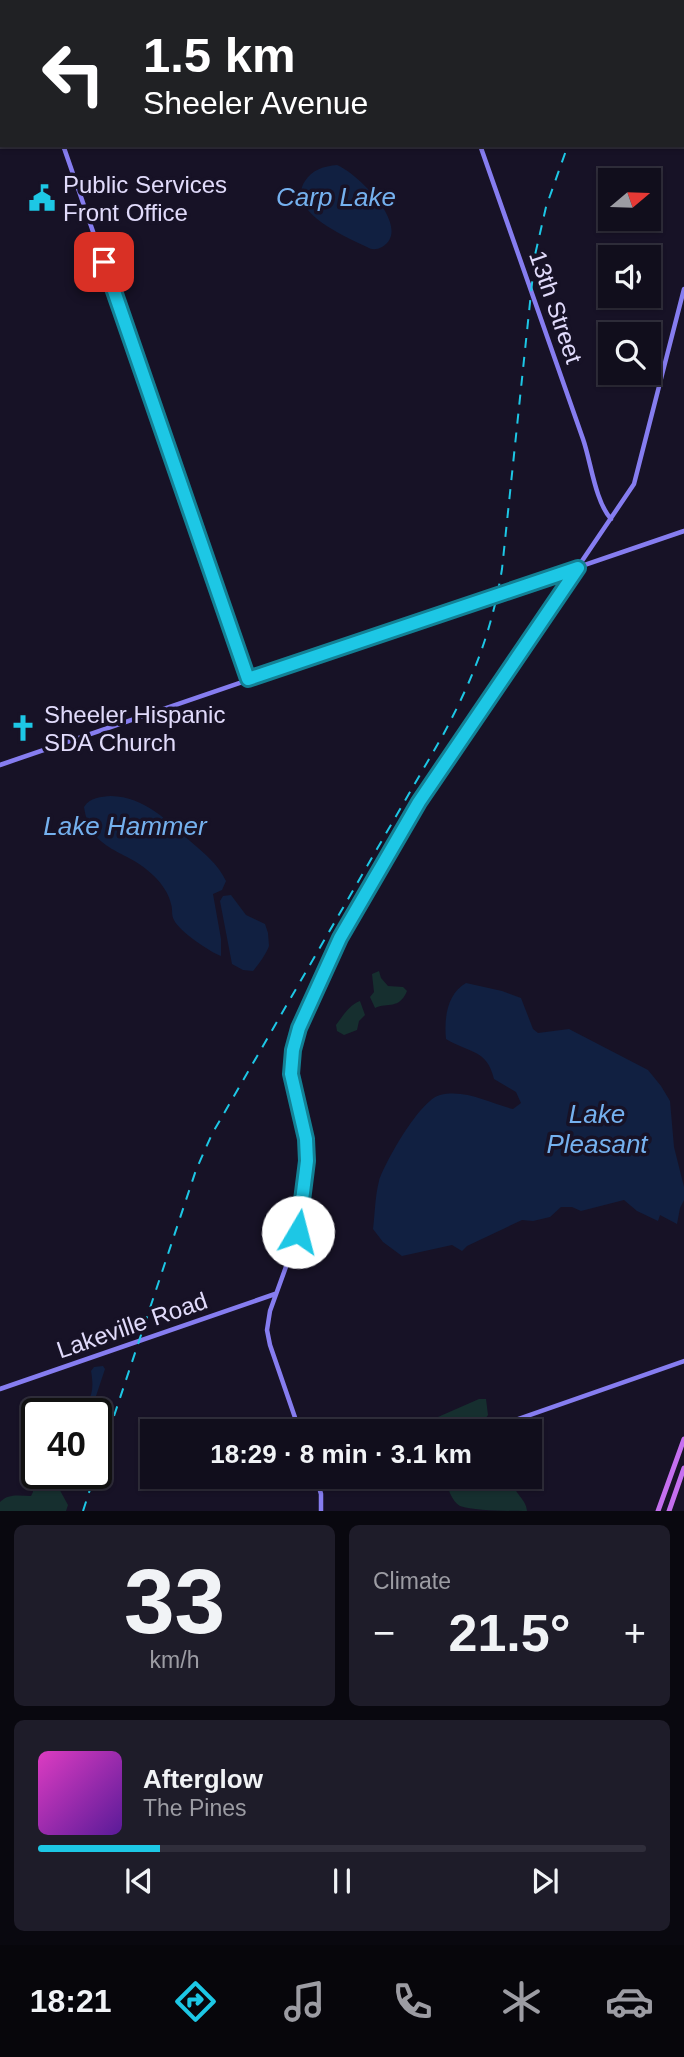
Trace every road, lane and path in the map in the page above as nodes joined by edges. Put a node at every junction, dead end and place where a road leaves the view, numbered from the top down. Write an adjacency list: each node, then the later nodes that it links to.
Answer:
1 (64, 147): 7 (street)
2 (481, 147): 4 (street, 13th Street)
3 (684, 289): 4 (street)
4 (611, 519): 6 (street)
5 (684, 531): 6 (street)
6 (578, 568): 7 (street); 9 (street)
7 (248, 679): 8 (street)
8 (0, 765)
9 (276, 1294): 11 (street, Lakeville Road); 12 (street)
10 (684, 1361): 13 (street)
11 (0, 1389)
12 (296, 1419)
13 (518, 1419)
14 (684, 1442): 18 (main road)
15 (684, 1468): 19 (main road)
16 (319, 1489): 17 (street)
17 (321, 1511)
18 (658, 1511)
19 (669, 1511)

